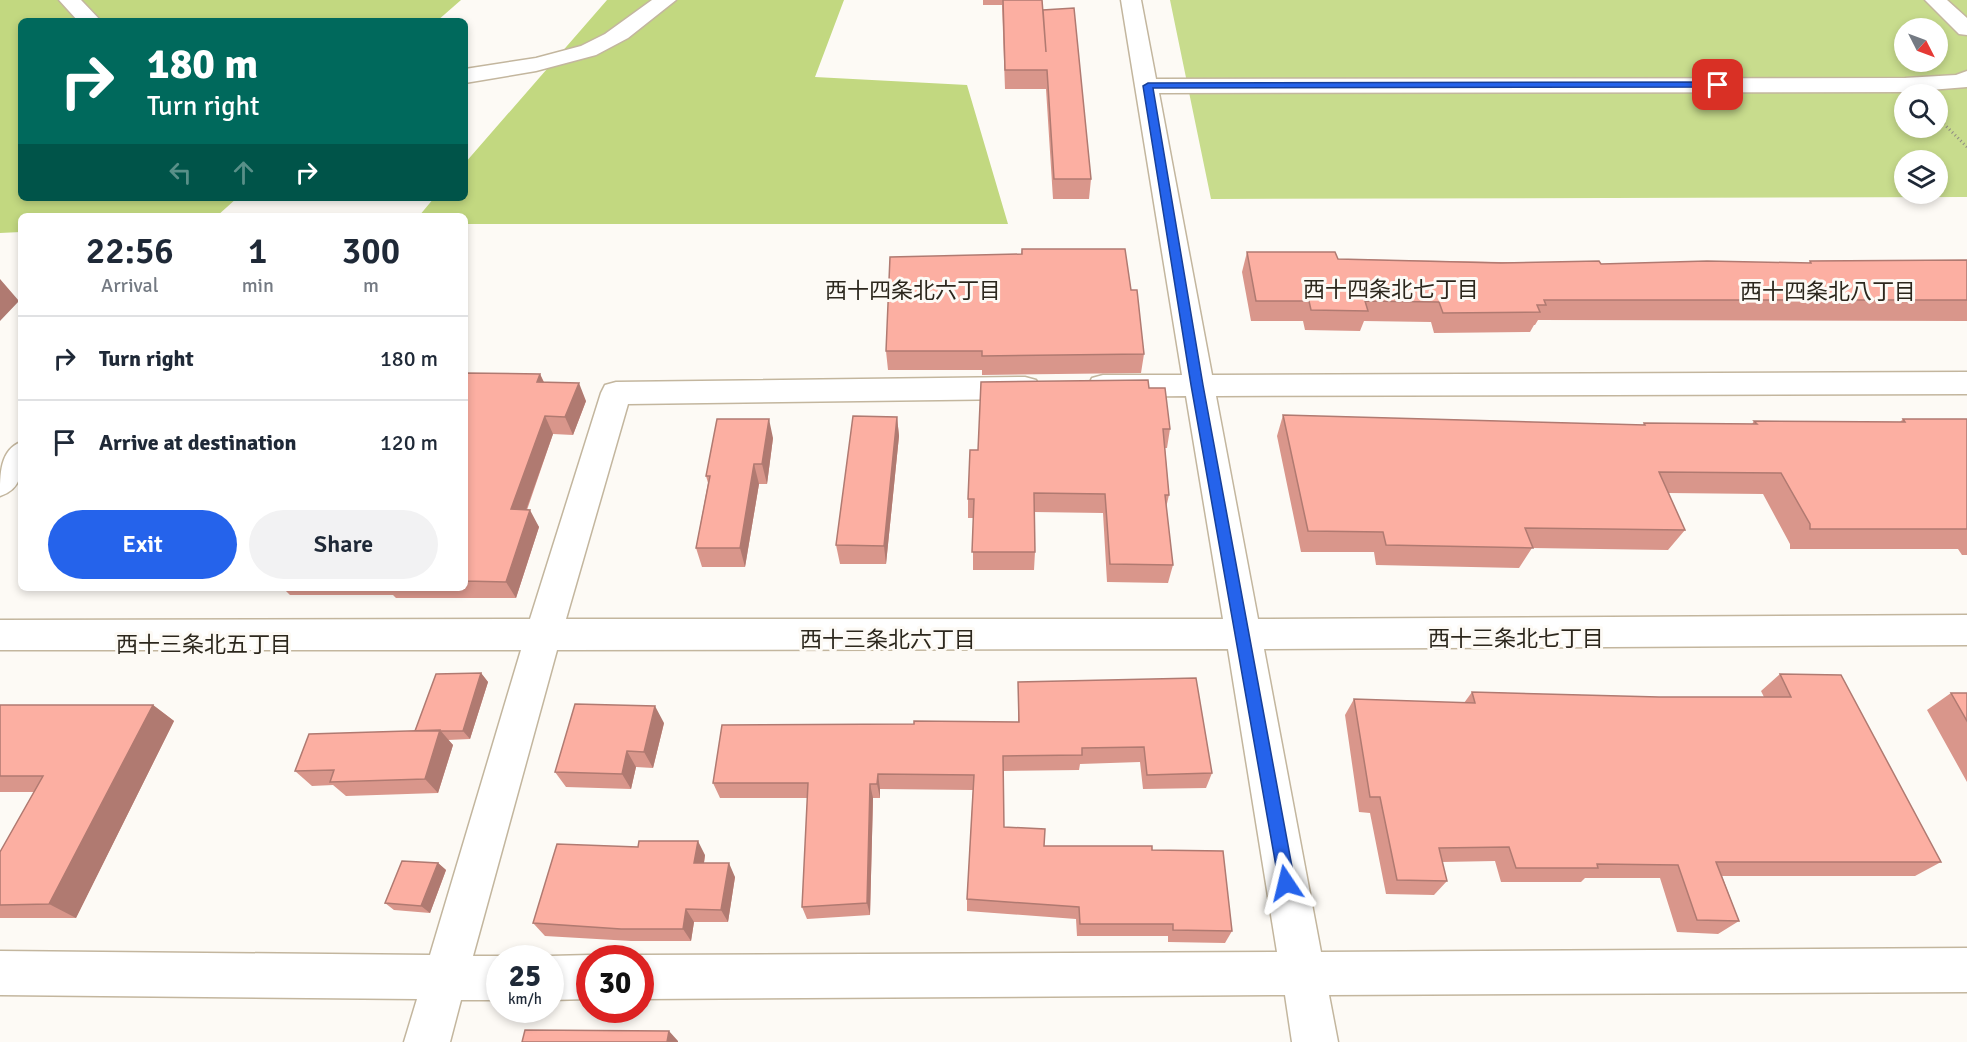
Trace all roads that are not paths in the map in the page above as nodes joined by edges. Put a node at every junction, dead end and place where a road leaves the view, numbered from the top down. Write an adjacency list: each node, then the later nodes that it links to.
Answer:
1 (69, 0): 5 (street)
2 (666, 0): 7 (street)
3 (1131, 0): 9 (street)
4 (1935, 0): 6 (street)
5 (87, 18)
6 (1967, 29)
7 (468, 76)
8 (1967, 78): 9 (street)
9 (1148, 86): 11 (street)
10 (1967, 384): 11 (street)
11 (1197, 385): 15 (street); 17 (street)
12 (18, 458): 13 (street)
13 (0, 484)
14 (1967, 630): 15 (street)
15 (1242, 634): 17 (street); 20 (street)
16 (0, 635): 17 (street)
17 (543, 636): 22 (street)
18 (1967, 970): 20 (street)
19 (0, 973): 22 (street)
20 (1303, 974): 21 (street); 25 (street)
21 (654, 977)
22 (445, 978): 23 (street); 24 (street)
23 (486, 978)
24 (427, 1042)
25 (1315, 1042)

